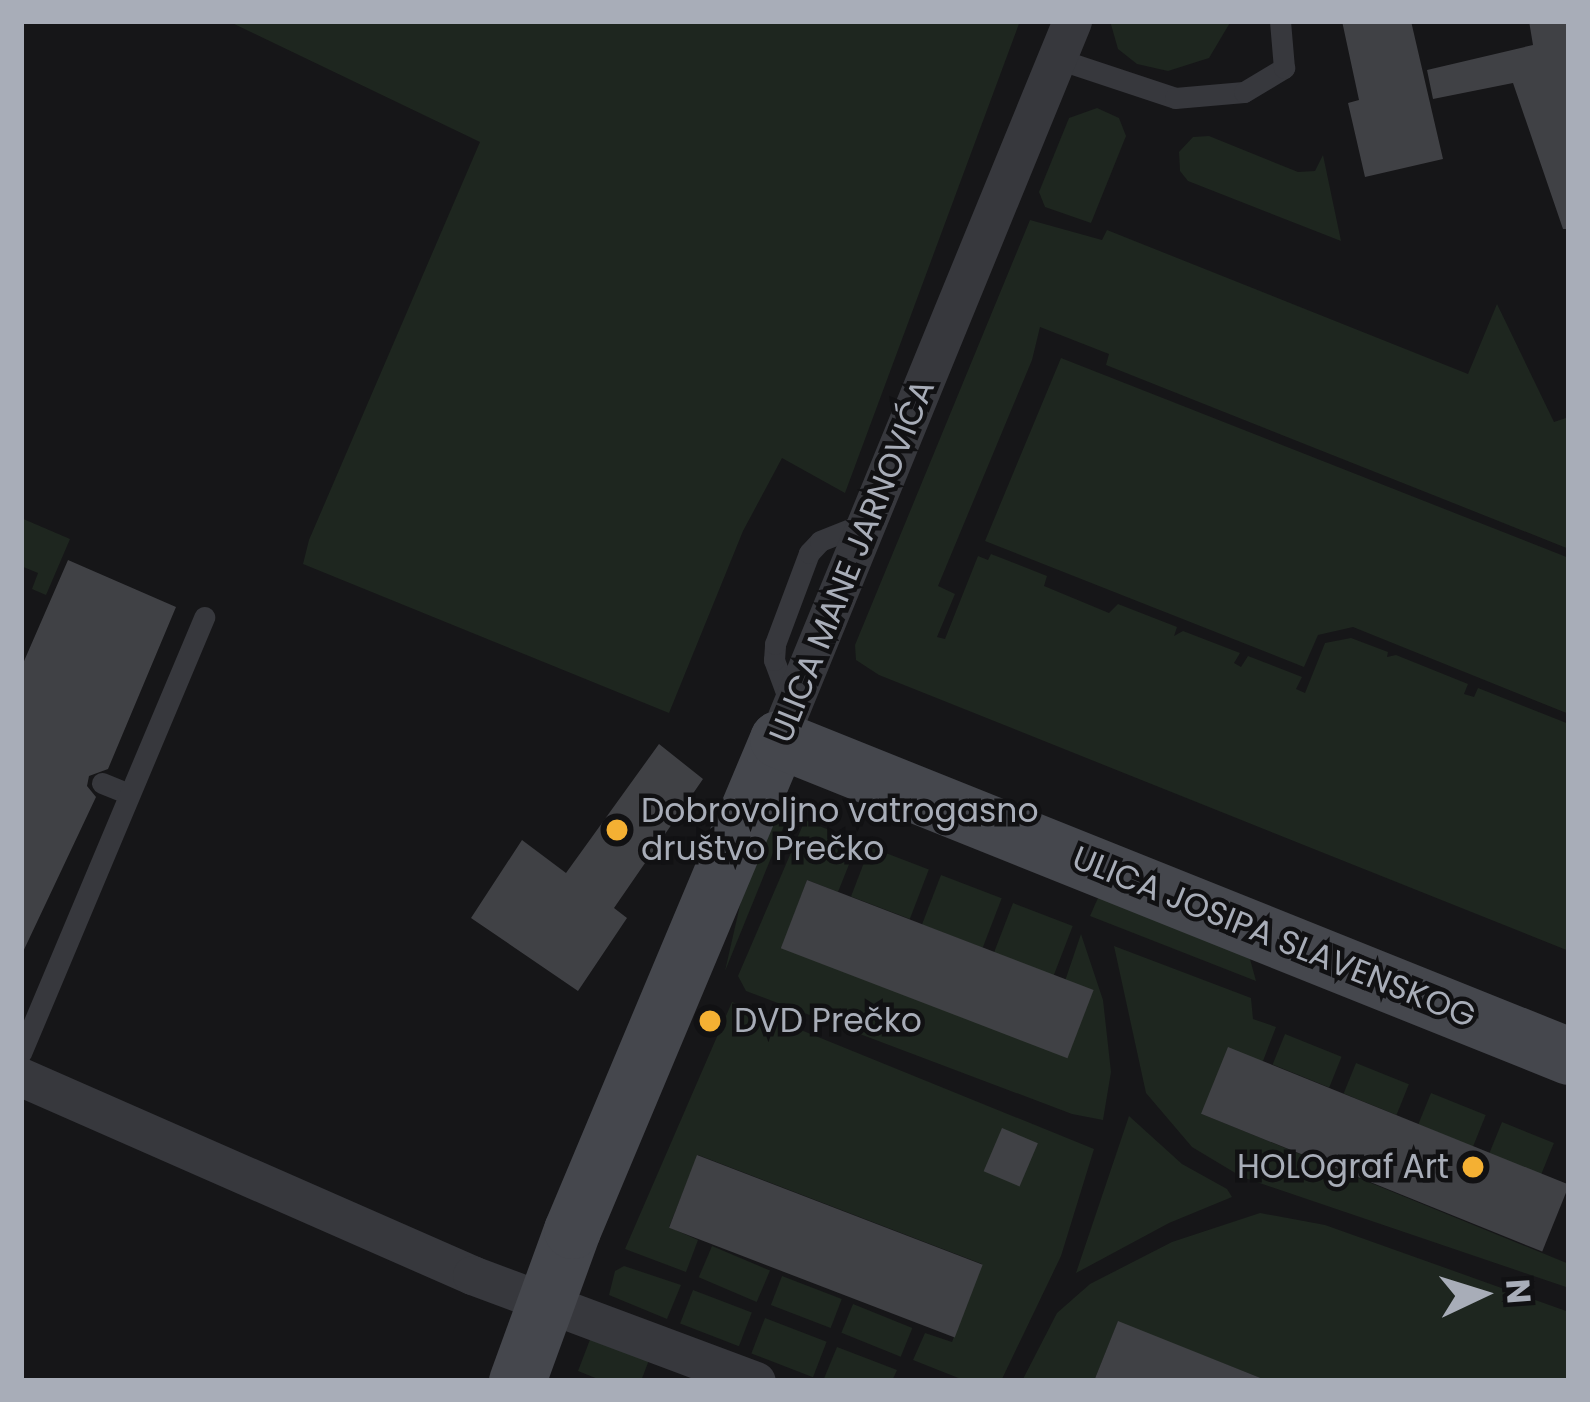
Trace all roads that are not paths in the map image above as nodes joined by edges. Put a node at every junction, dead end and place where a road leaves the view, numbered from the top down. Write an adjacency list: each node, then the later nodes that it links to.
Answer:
1 (1072, 21): 3 (street, ULICA MANE JARNOVIĆA)
2 (1280, 21): 3 (lane)
3 (1058, 59): 5 (street, ULICA MANE JARNOVIĆA)
4 (204, 617): 7 (lane)
5 (785, 724): 9 (street, ULICA JOSIPA SLAVENSKOG); 11 (street, ULICA MANE JARNOVIĆA)
6 (102, 783): 7 (lane)
7 (130, 794): 8 (lane)
8 (21, 1053)
9 (1569, 1056)
10 (21, 1077): 11 (street)
11 (548, 1301): 12 (street, ULICA MANE JARNOVIĆA); 13 (street)
12 (517, 1381)
13 (756, 1381)

